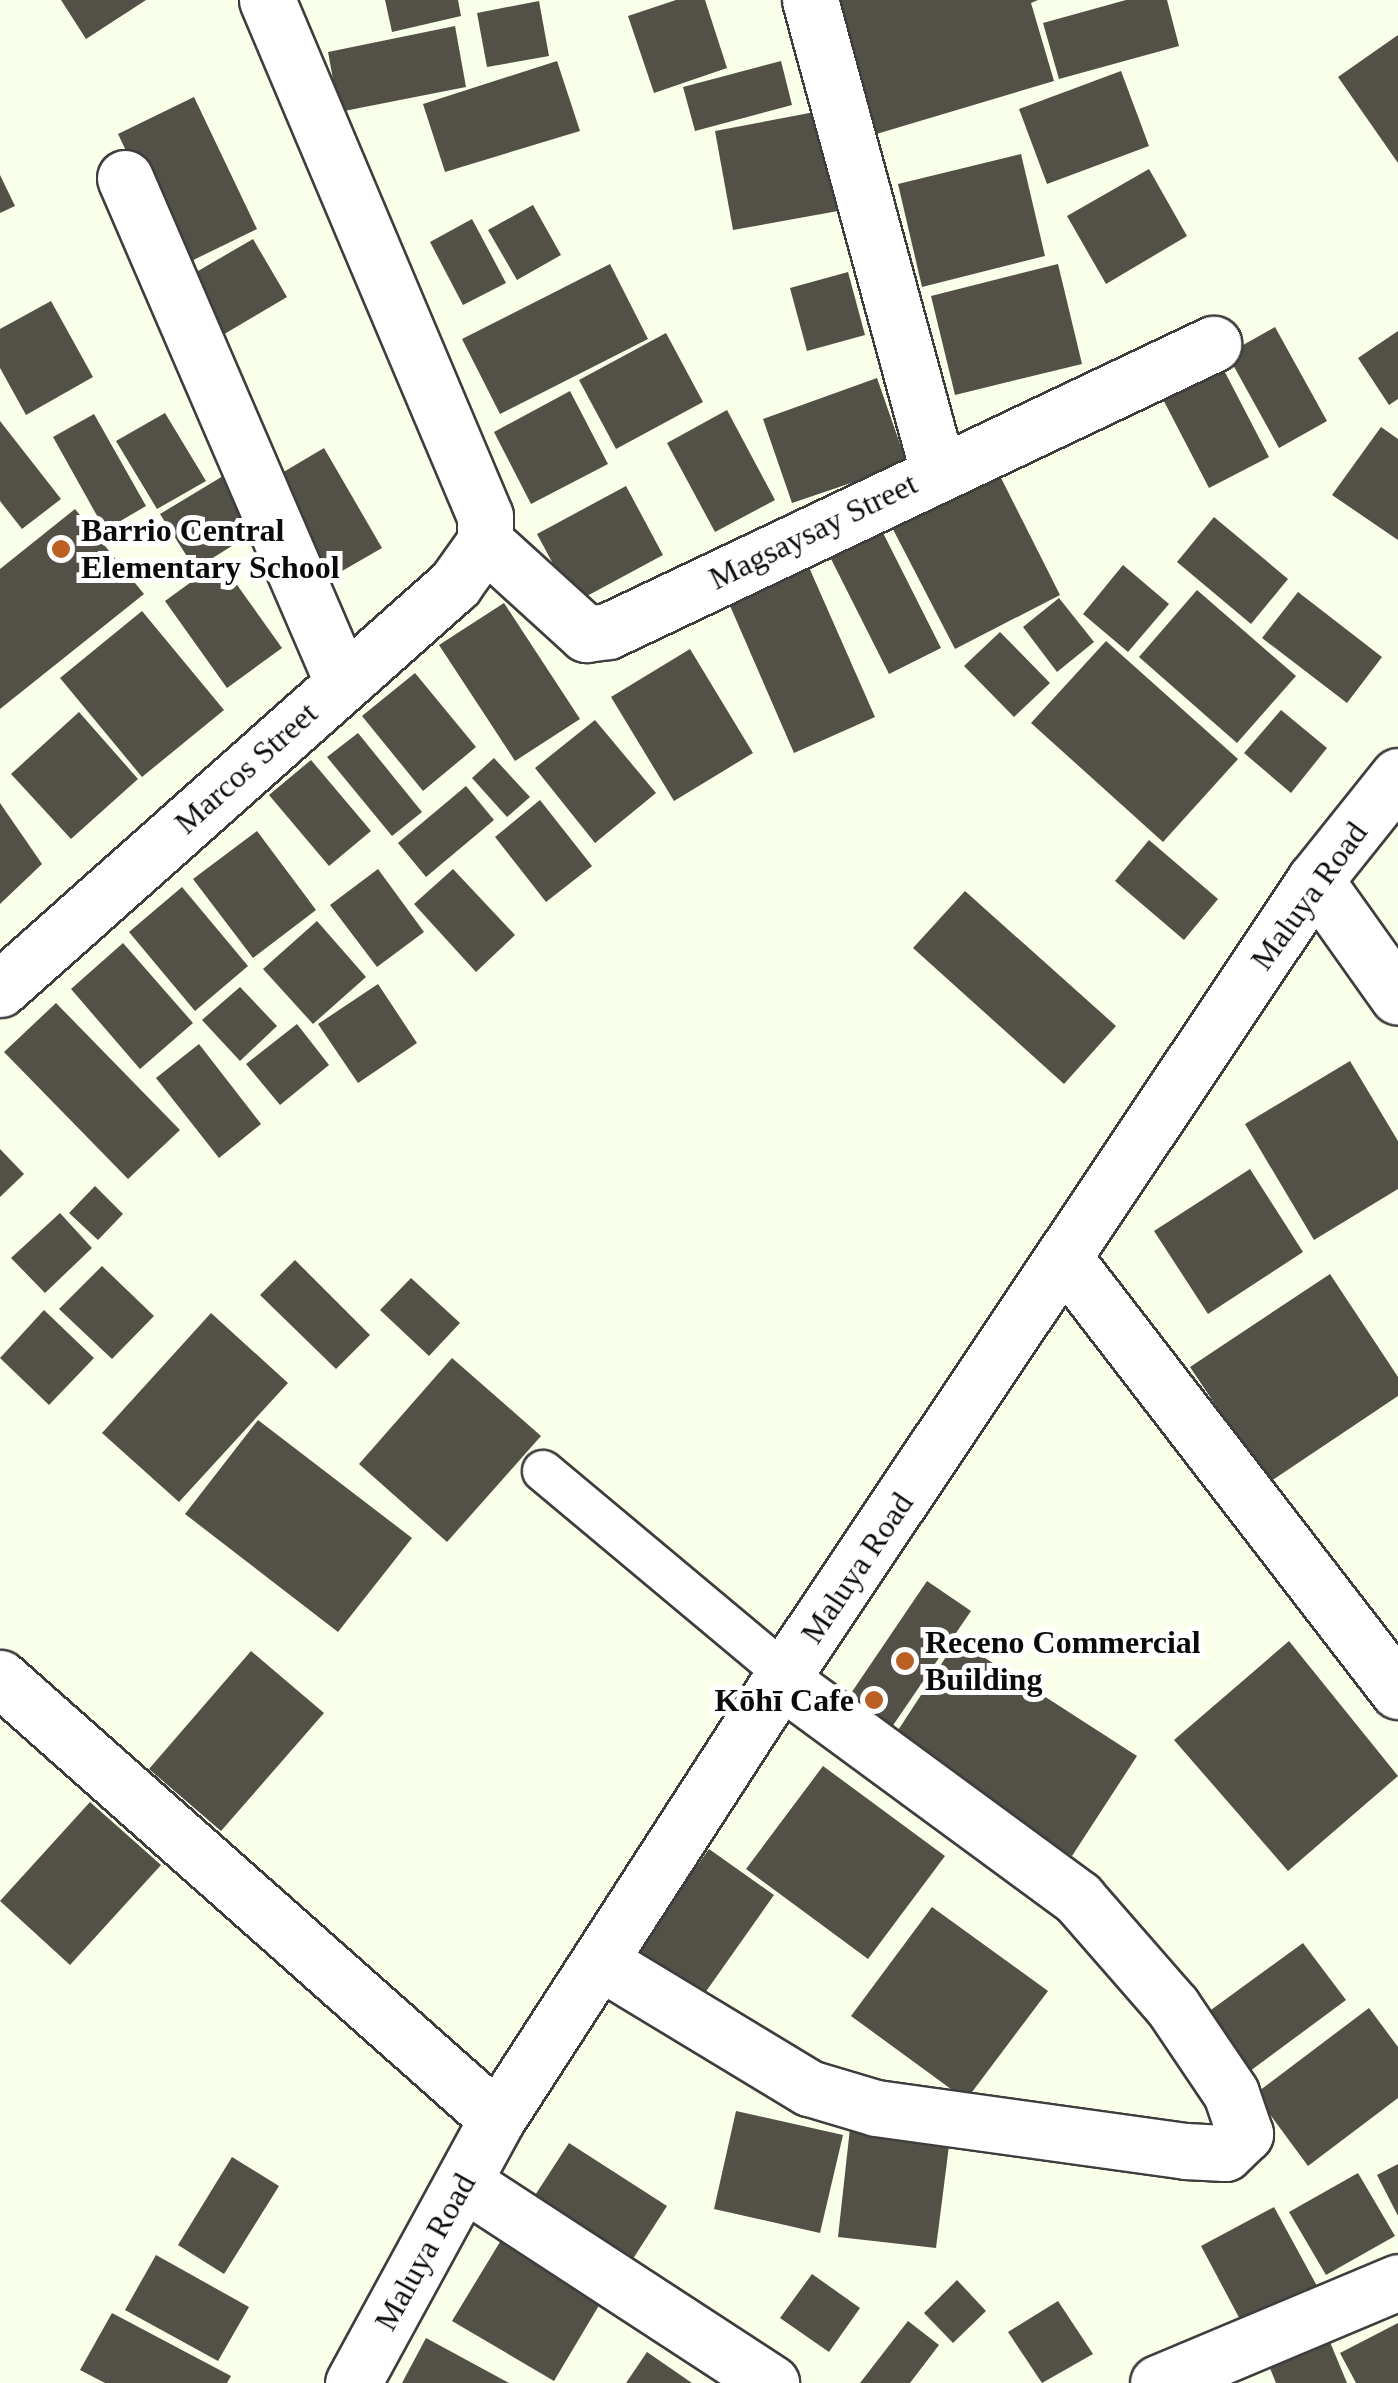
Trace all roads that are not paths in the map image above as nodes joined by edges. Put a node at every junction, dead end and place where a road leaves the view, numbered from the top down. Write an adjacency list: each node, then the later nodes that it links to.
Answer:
1 (267, 0): 6 (street)
2 (810, 0): 5 (street, Magsaysay Street)
3 (125, 178): 7 (street)
4 (1212, 344): 5 (street)
5 (938, 470): 6 (street, Magsaysay Street)
6 (486, 542): 7 (street, Marcos Street)
7 (342, 682): 10 (street, Marcos Street)
8 (1398, 776): 9 (street, Maluya Road)
9 (1316, 880): 11 (street); 12 (street, Maluya Road)
10 (0, 989)
11 (1398, 997)
12 (1064, 1258): 14 (street, Maluya Road); 16 (street)
13 (543, 1471): 14 (lane)
14 (783, 1677): 17 (street, Maluya Road); 17 (street)
15 (0, 1678): 18 (street)
16 (1398, 1691)
17 (604, 1964): 18 (street, Maluya Road)
18 (497, 2119): 19 (street, Maluya Road)
19 (464, 2182): 21 (street, Maluya Road); 22 (street)
20 (1398, 2282): 23 (street)
21 (353, 2383)
22 (771, 2383)
23 (1158, 2383)

